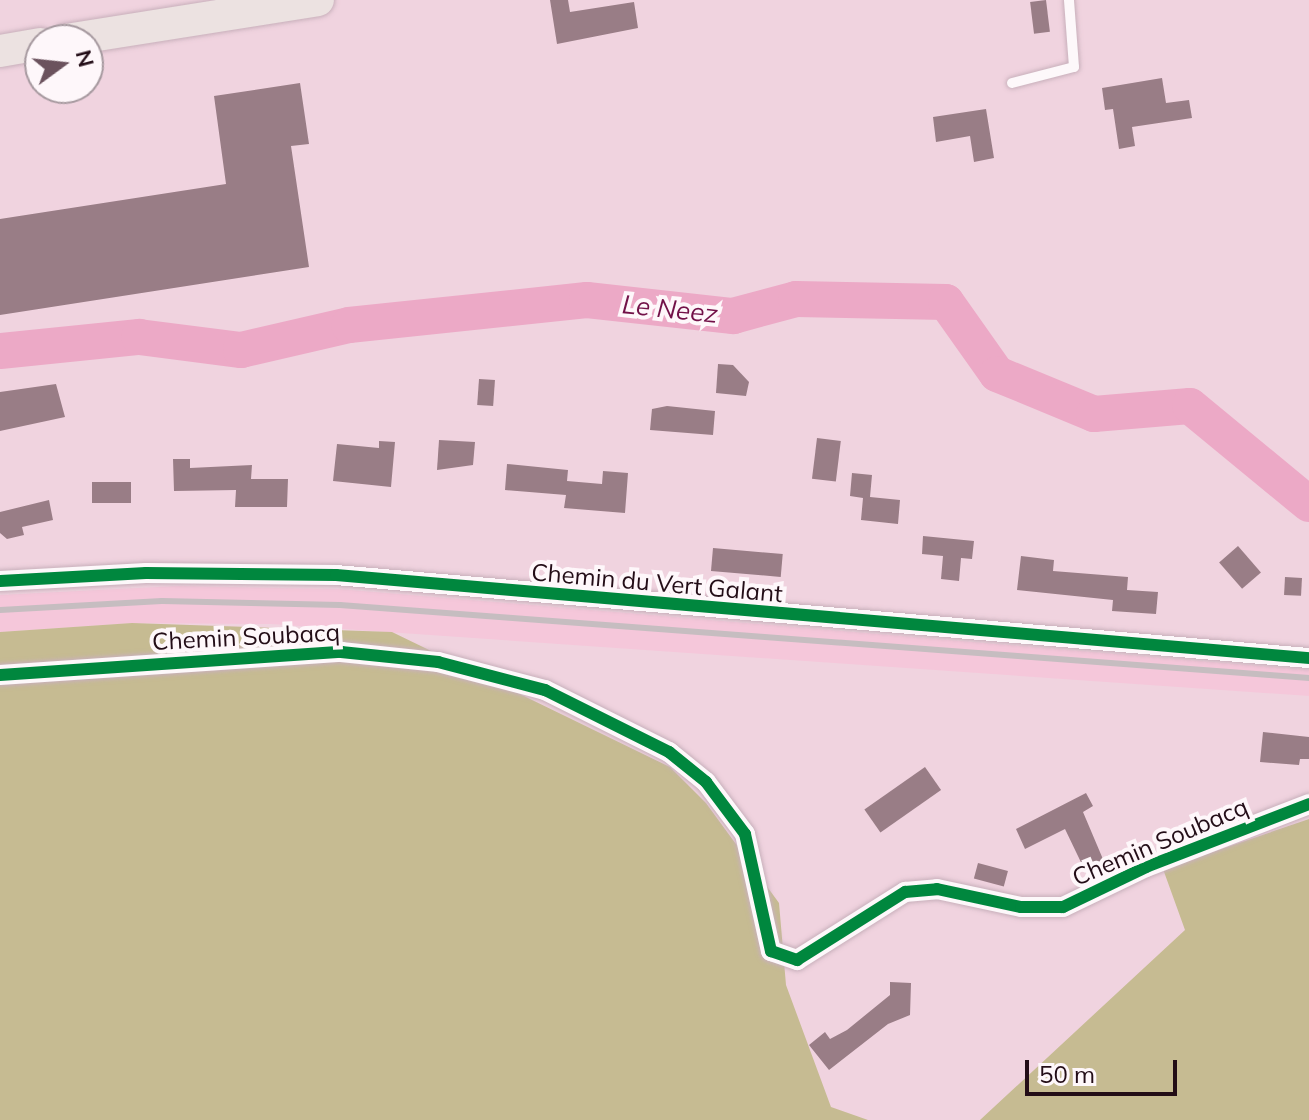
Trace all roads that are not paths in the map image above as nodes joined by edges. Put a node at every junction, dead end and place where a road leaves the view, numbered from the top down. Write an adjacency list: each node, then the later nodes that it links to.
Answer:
1 (318, 0): 3 (main road)
2 (1069, 0): 6 (lane)
3 (104, 34)
4 (24, 47): 5 (main road)
5 (0, 51)
6 (1012, 83)
7 (0, 581): 8 (street, Chemin du Vert Galant)
8 (1309, 658)
9 (0, 675): 10 (street, Chemin Soubacq)
10 (1309, 804)

